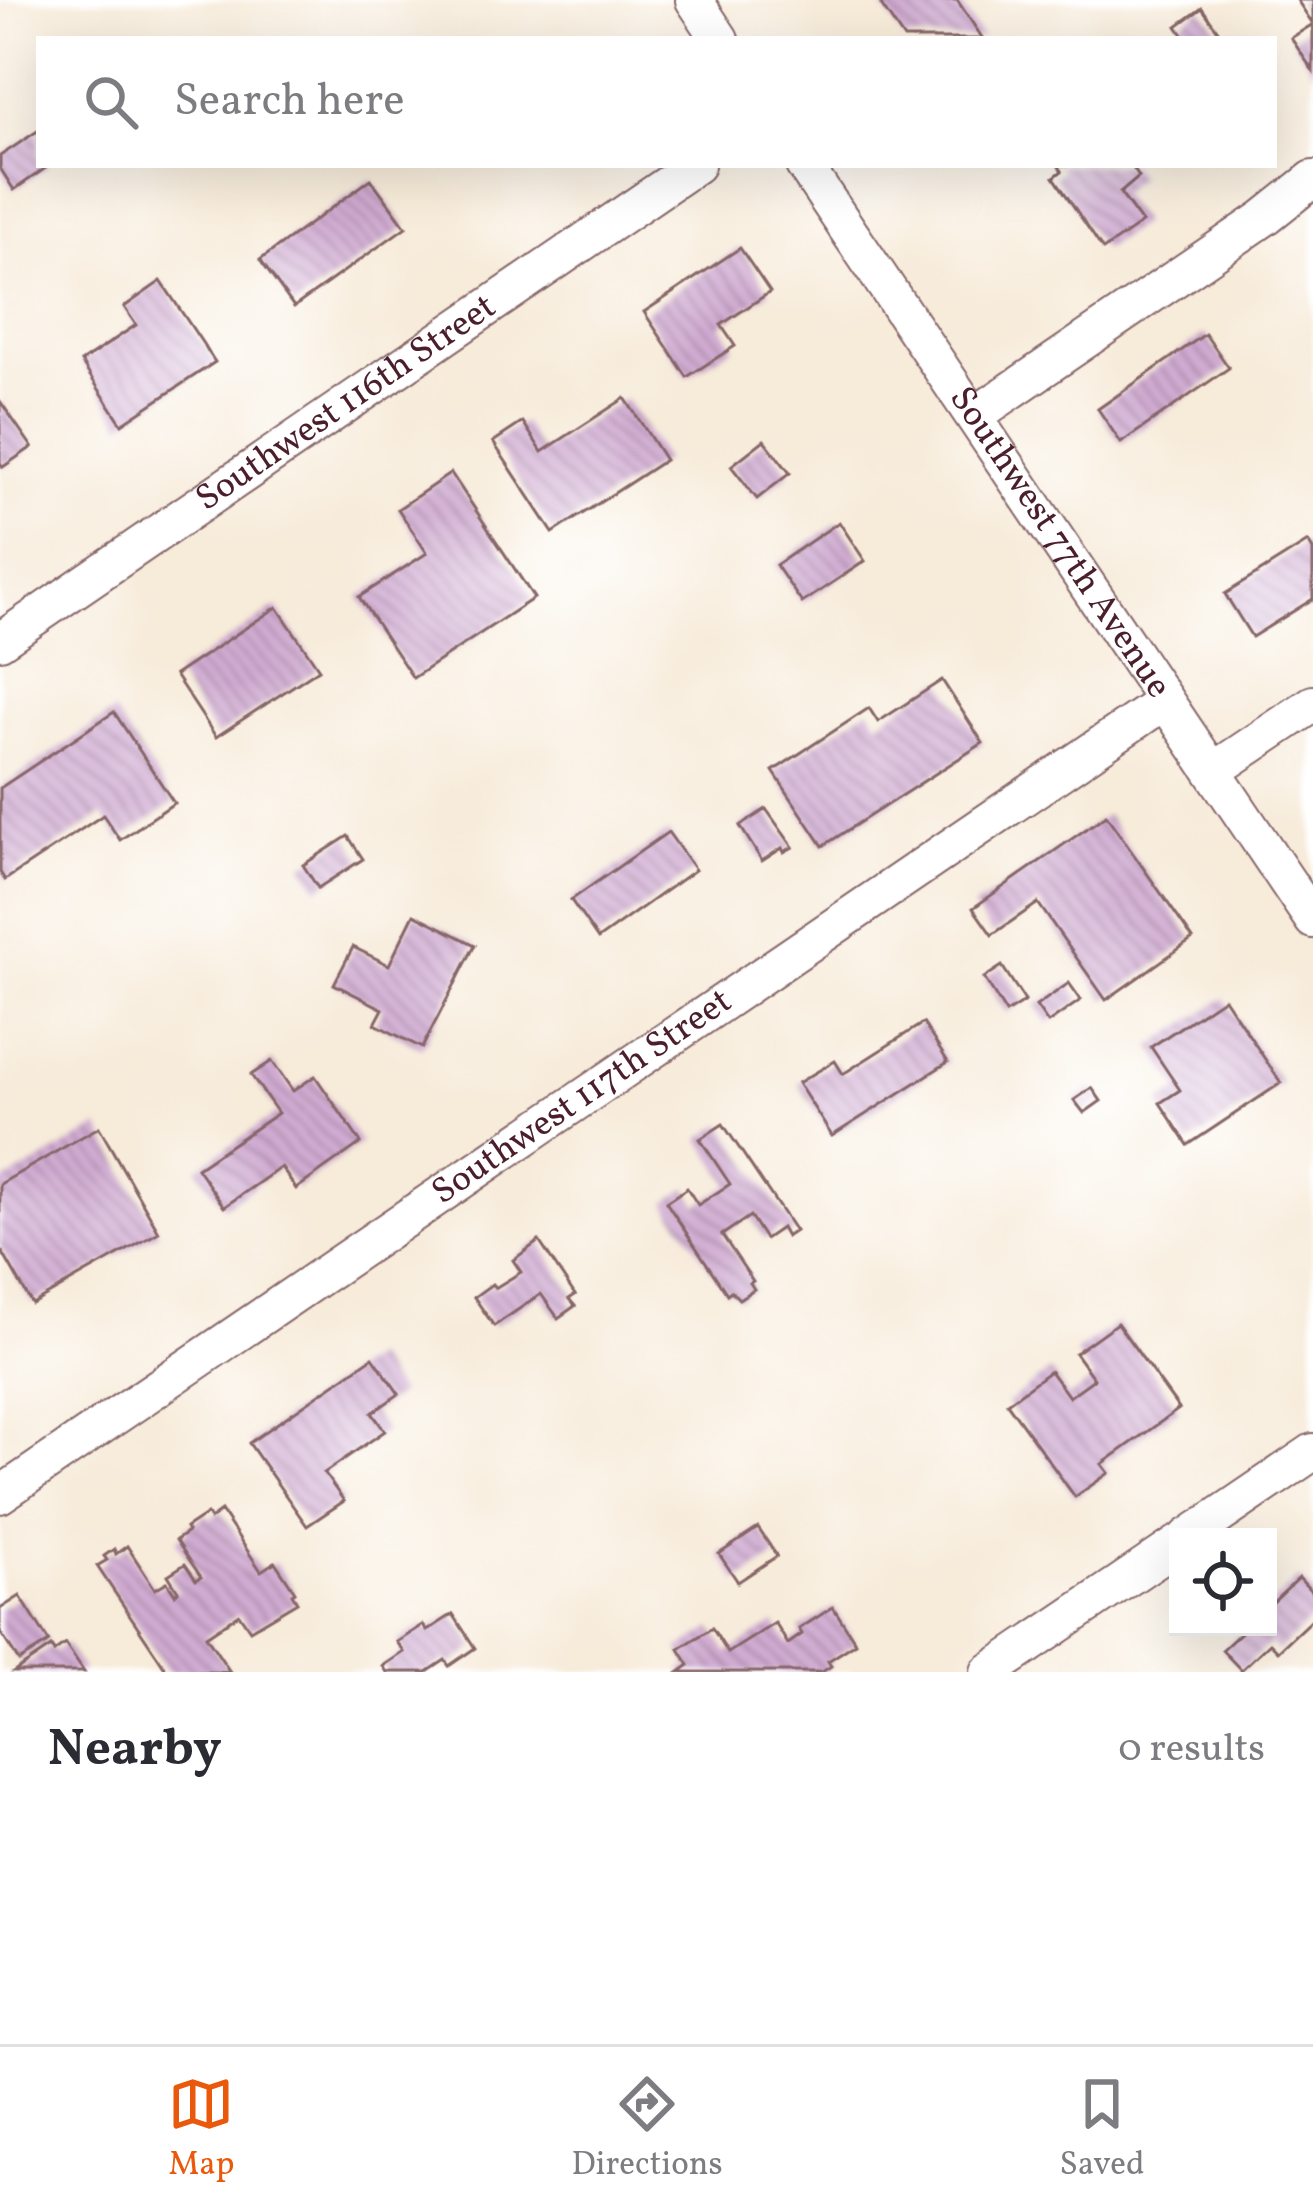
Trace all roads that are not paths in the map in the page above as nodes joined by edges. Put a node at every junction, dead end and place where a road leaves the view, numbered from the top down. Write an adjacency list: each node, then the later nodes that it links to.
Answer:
1 (694, 0): 2 (street)
2 (718, 36)
3 (692, 168): 7 (street, Southwest 116th Street)
4 (807, 168): 6 (street, Southwest 77th Avenue)
5 (1313, 179): 6 (street)
6 (974, 416): 8 (street, Southwest 77th Avenue)
7 (0, 641)
8 (1165, 701): 10 (street, Southwest 77th Avenue); 13 (street, Southwest 117th Street)
9 (1313, 704): 10 (street)
10 (1213, 771): 11 (street, Southwest 77th Avenue)
11 (1313, 920)
12 (1313, 1452): 14 (street)
13 (0, 1495)
14 (1201, 1528)
15 (1169, 1550): 16 (street)
16 (989, 1672)

